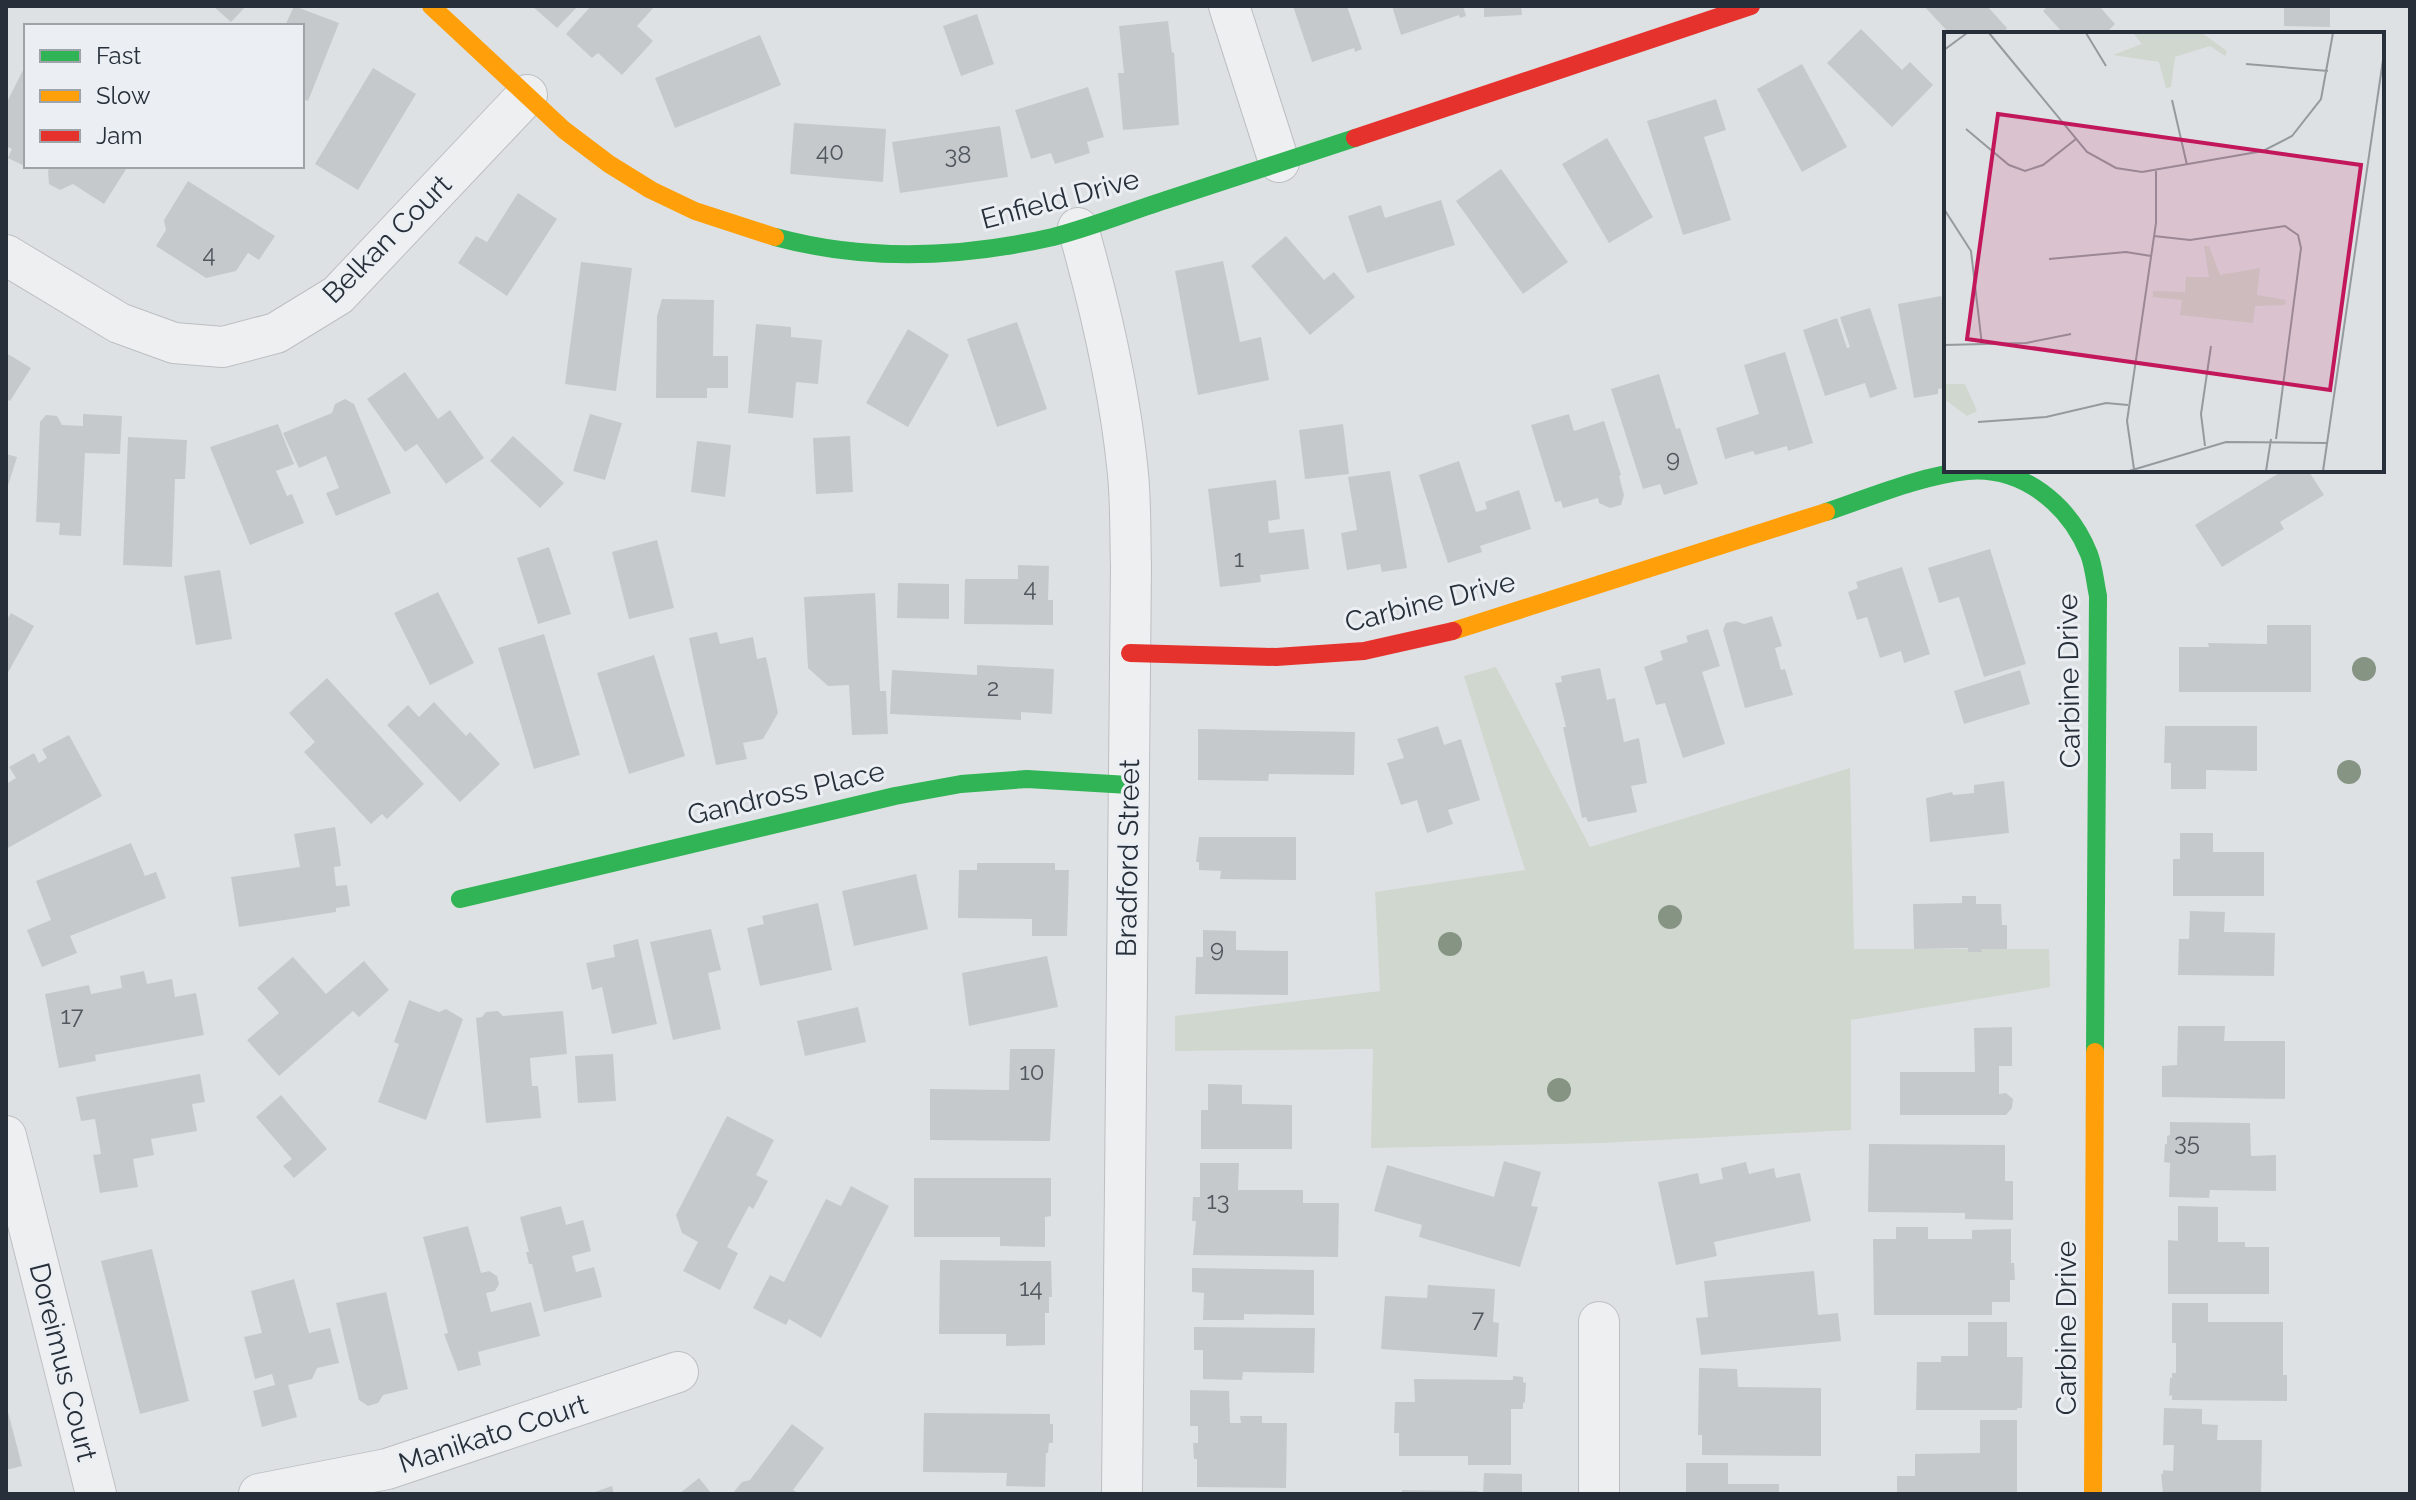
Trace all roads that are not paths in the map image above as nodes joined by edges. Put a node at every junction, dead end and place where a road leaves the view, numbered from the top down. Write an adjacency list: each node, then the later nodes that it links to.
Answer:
1 (431, 6): 4 (street, Enfield Drive)
2 (1229, 6): 5 (street)
3 (1751, 6): 5 (street, Enfield Drive)
4 (527, 95): 6 (street, Enfield Drive); 7 (street, Belkan Court)
5 (1279, 162): 6 (street, Enfield Drive)
6 (1078, 228): 10 (street, Bradford Street)
7 (6, 255)
8 (1963, 472): 10 (street, Carbine Drive)
9 (1987, 472): 20 (street, Carbine Drive)
10 (1130, 653): 11 (street, Bradford Street)
11 (1129, 785): 12 (street, Gandross Place); 18 (street, Bradford Street)
12 (460, 899)
13 (6, 1136): 16 (street, Doreimus Court)
14 (1599, 1322): 19 (street)
15 (678, 1372): 17 (street, Manikato Court)
16 (96, 1494)
17 (259, 1494)
18 (1122, 1494)
19 (1599, 1494)
20 (2093, 1494)

